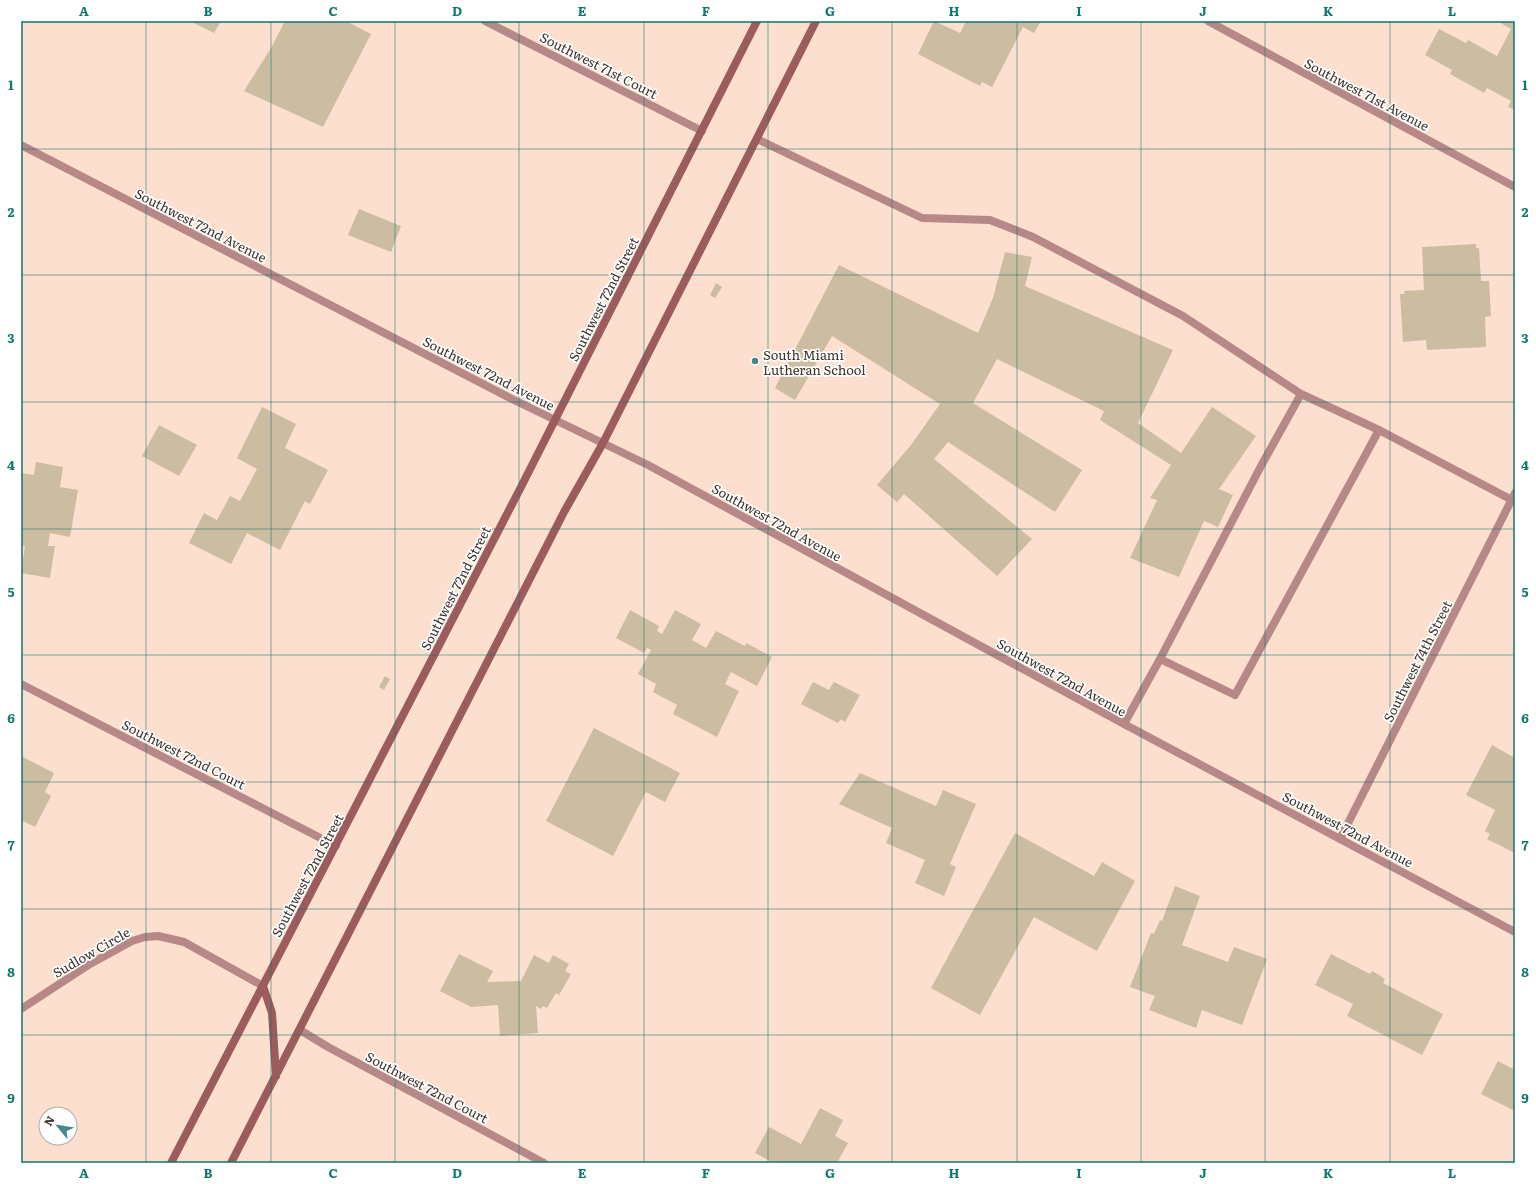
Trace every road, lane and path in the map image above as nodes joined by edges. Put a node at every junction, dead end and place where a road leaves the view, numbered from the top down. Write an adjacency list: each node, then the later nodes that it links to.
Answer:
1 (485, 21): 5 (street, Southwest 71st Court)
2 (757, 21): 5 (main road, Southwest 72nd Street)
3 (816, 21): 6 (main road)
4 (1208, 21): 8 (street, Southwest 71st Avenue)
5 (702, 131): 10 (main road, Southwest 72nd Street)
6 (757, 139): 9 (street); 12 (main road)
7 (21, 146): 10 (street, Southwest 72nd Avenue)
8 (1515, 187)
9 (1301, 394): 11 (street); 14 (street)
10 (555, 420): 12 (street, Southwest 72nd Avenue); 18 (main road, Southwest 72nd Street)
11 (1379, 430): 13 (street); 14 (street)
12 (603, 443): 16 (street, Southwest 72nd Avenue); 22 (main road)
13 (1513, 497): 17 (street, Southwest 74th Street)
14 (1160, 659): 16 (street)
15 (21, 684): 18 (street, Southwest 72nd Court)
16 (1124, 724): 17 (street, Southwest 72nd Avenue)
17 (1340, 839): 19 (street, Southwest 72nd Avenue)
18 (336, 846): 20 (main road, Southwest 72nd Street)
19 (1515, 932)
20 (263, 986): 21 (street, Sudlow Circle); 23 (main road); 24 (main road, Southwest 72nd Street)
21 (21, 1009)
22 (300, 1030): 23 (main road); 26 (street, Southwest 72nd Court)
23 (276, 1077): 25 (main road)
24 (171, 1163)
25 (231, 1163)
26 (544, 1163)

